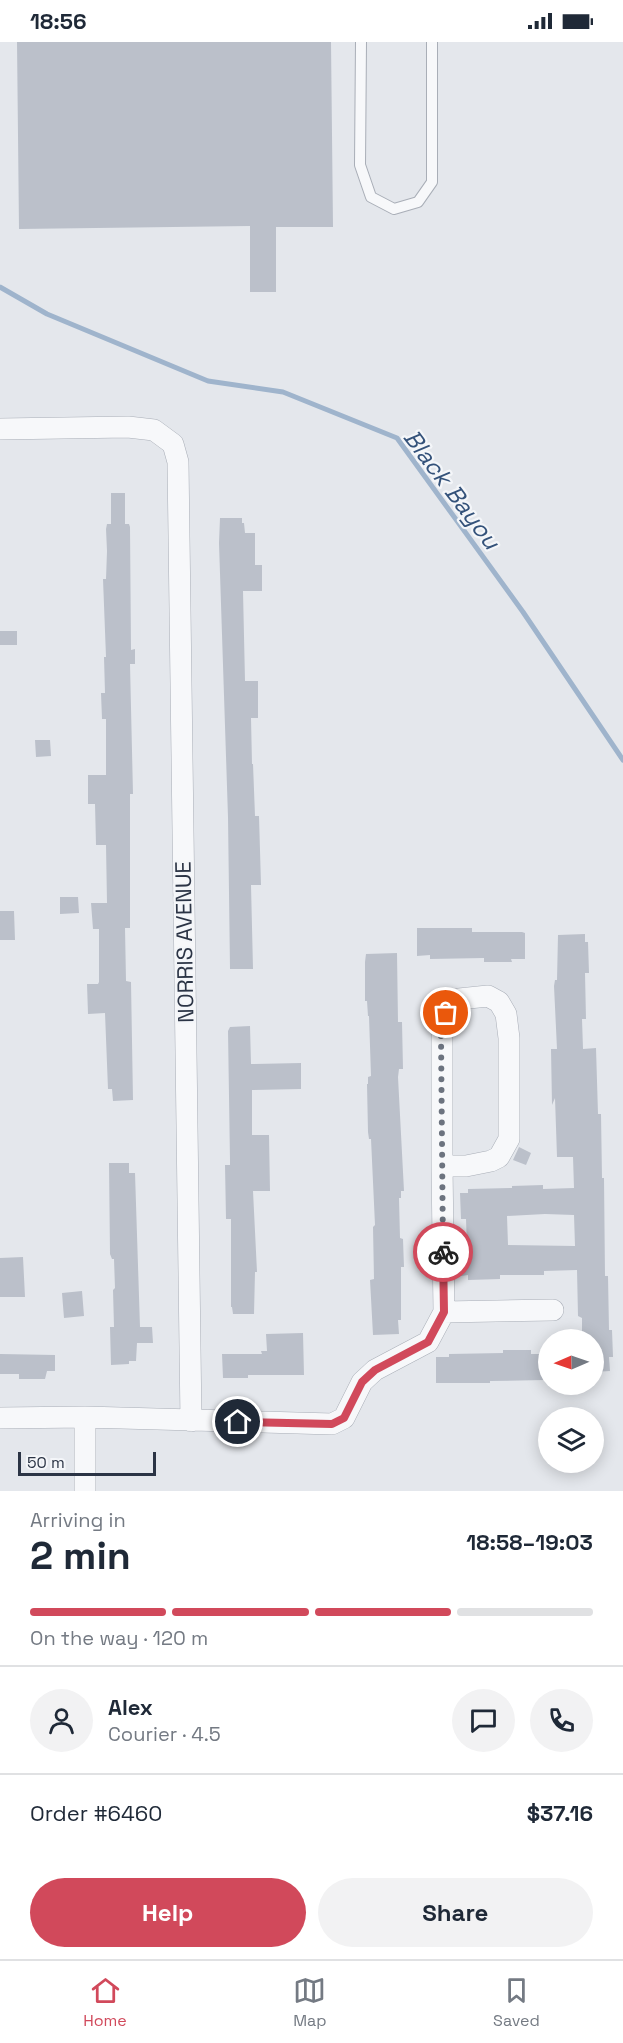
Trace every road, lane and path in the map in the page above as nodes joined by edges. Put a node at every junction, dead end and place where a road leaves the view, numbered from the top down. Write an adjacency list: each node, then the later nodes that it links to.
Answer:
1 (361, 42): 2 (lane)
2 (432, 42)
3 (0, 429): 9 (street, NORRIS AVENUE)
4 (442, 1166): 4 (street); 6 (street)
5 (553, 1311): 6 (street)
6 (444, 1312): 9 (street)
7 (85, 1417): 8 (street); 9 (street); 10 (street)
8 (0, 1418)
9 (191, 1421)
10 (85, 1491)

